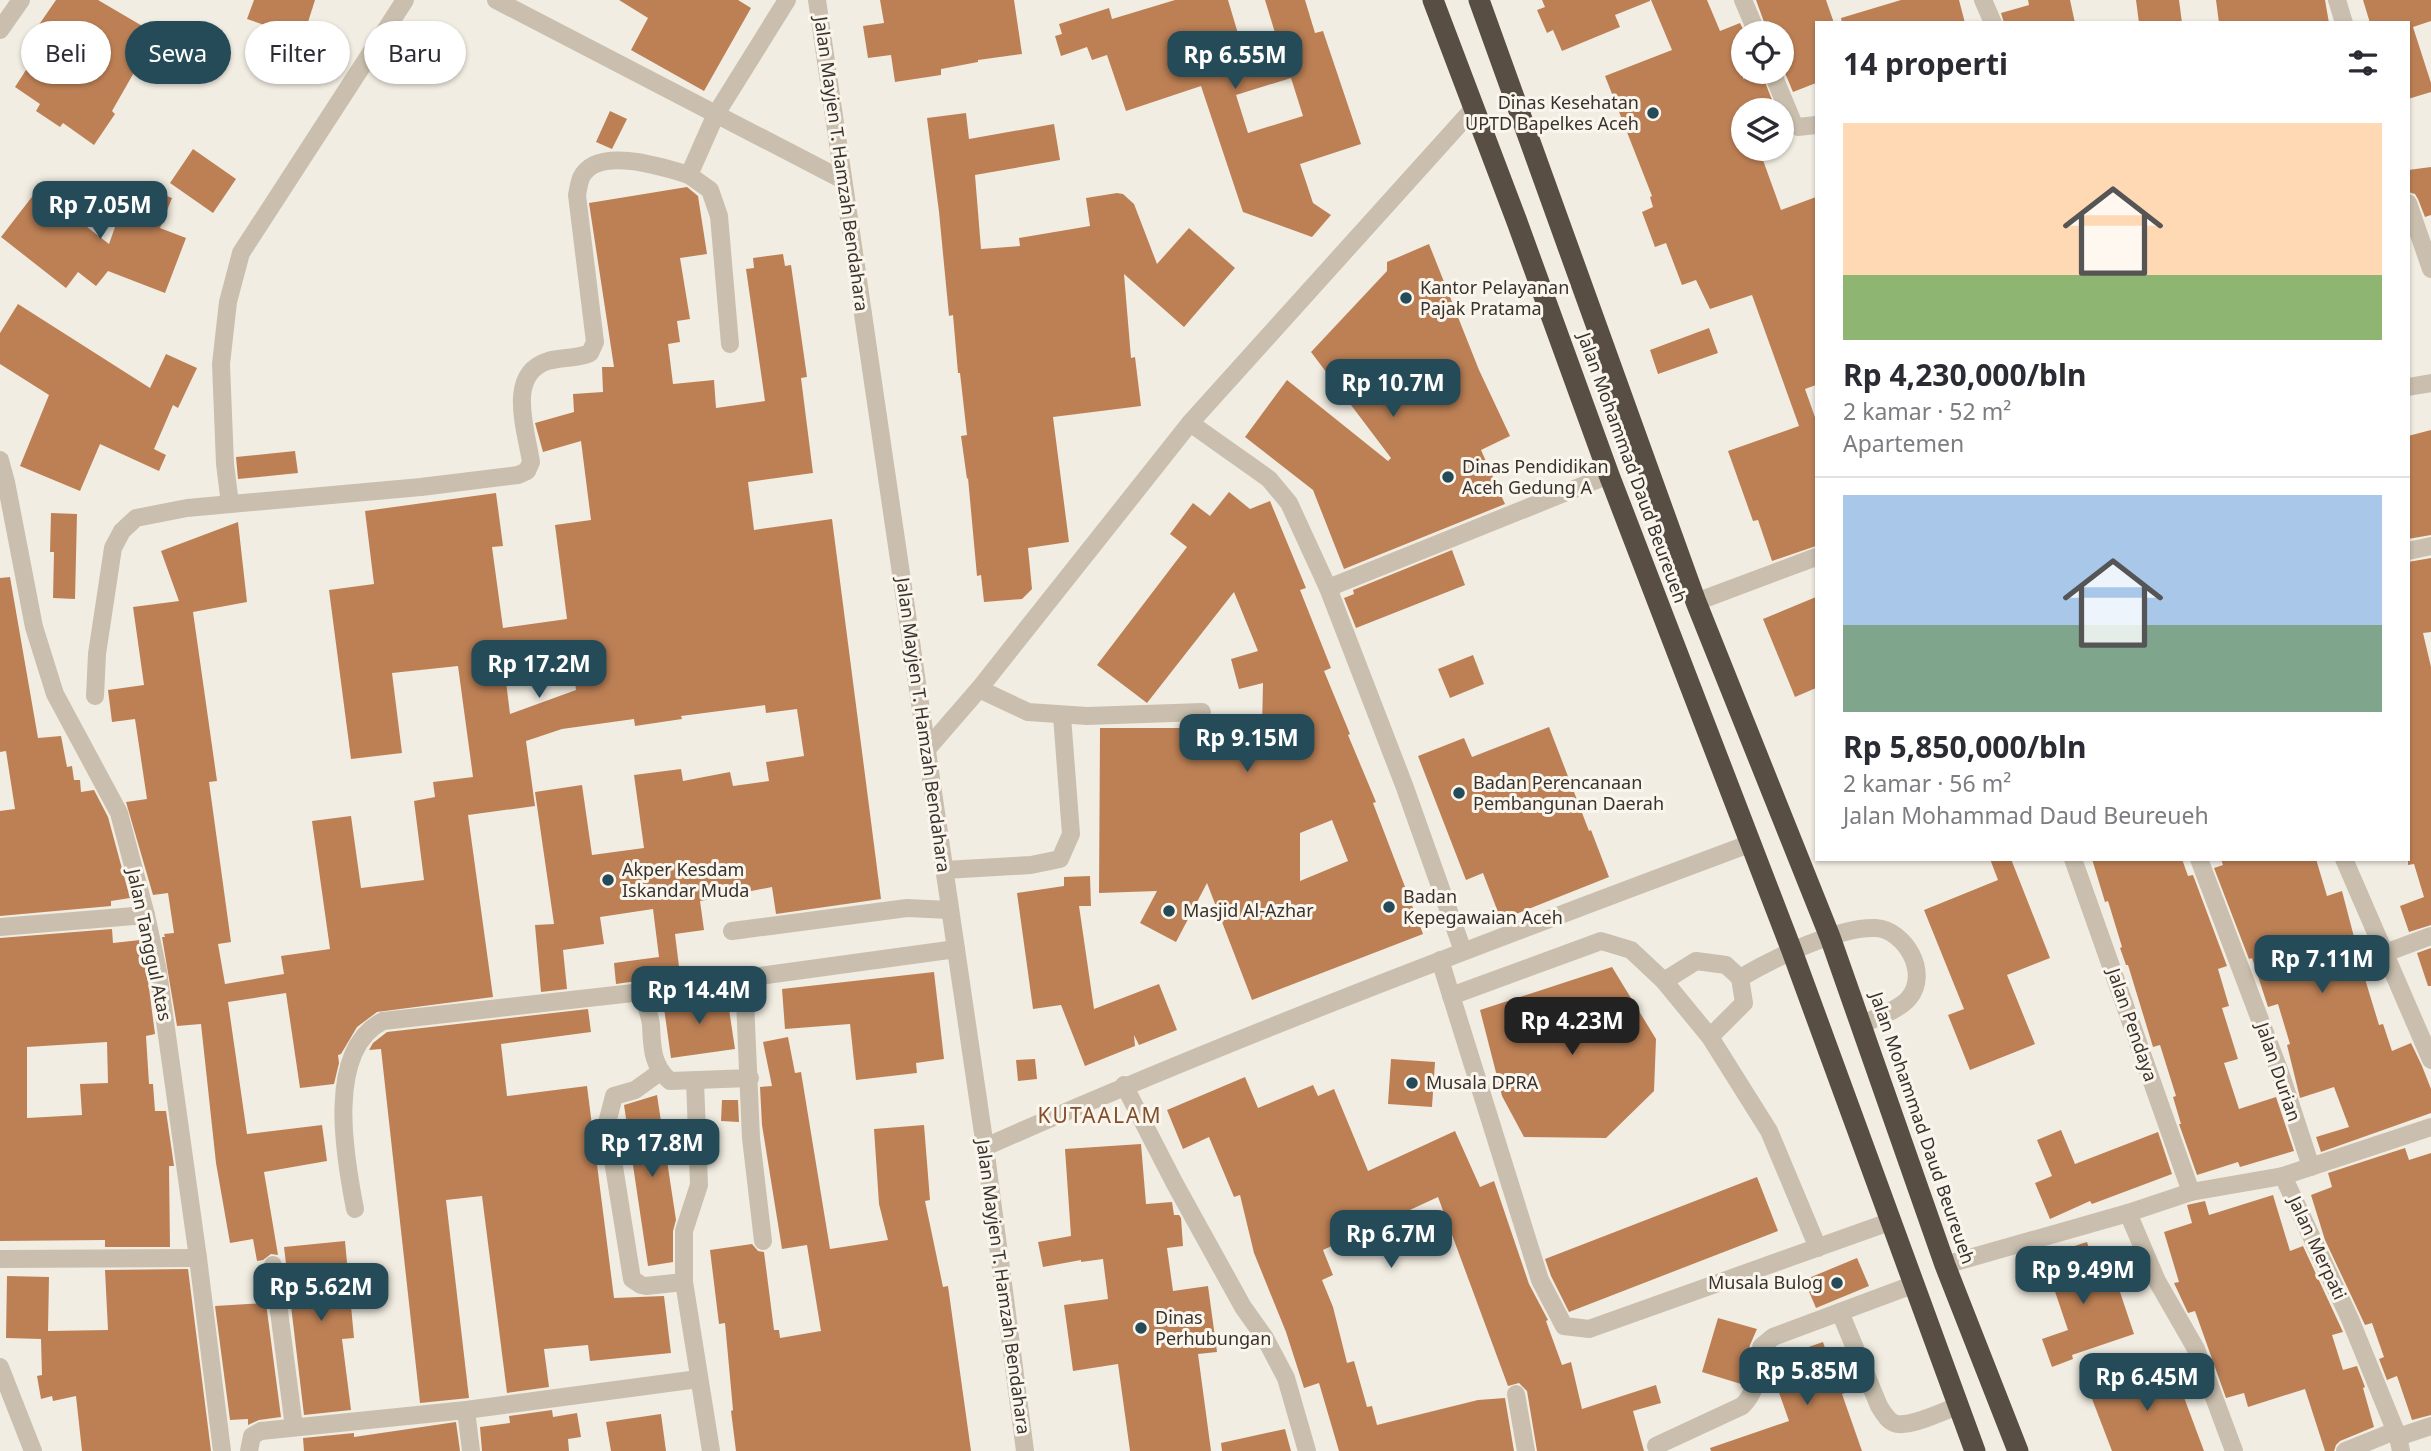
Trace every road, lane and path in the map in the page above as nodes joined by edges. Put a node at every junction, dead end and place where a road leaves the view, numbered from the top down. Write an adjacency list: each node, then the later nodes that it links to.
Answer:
1 (21, 0): 14 (street)
2 (405, 0): 29 (street)
3 (496, 0): 17 (street)
4 (787, 0): 17 (street)
5 (817, 0): 20 (street, Jalan Mayjen T. Hamzah Bendahara)
6 (1433, 0): 16 (highway, Jalan Mohammad Daud Beureueh)
7 (1479, 0): 34 (highway, Jalan Mohammad Daud Beureueh)
8 (1743, 0): 11 (street)
9 (1983, 0): 12 (street)
10 (2337, 0): 13 (street)
11 (1751, 21)
12 (1992, 21)
13 (2343, 21)
14 (0, 30)
15 (1777, 84): 18 (street)
16 (1474, 108): 26 (street); 28 (highway, Jalan Mohammad Daud Beureueh)
17 (716, 114): 19 (street); 20 (street)
18 (1815, 125)
19 (689, 174): 23 (street); 29 (street)
20 (842, 180): 39 (street, Jalan Mayjen T. Hamzah Bendahara)
21 (2410, 209): 22 (street)
22 (2431, 269)
23 (730, 344)
24 (2431, 383): 25 (street)
25 (2410, 387)
26 (1190, 423): 33 (street); 35 (street)
27 (0, 460): 46 (street, Jalan Tanggul Atas)
28 (1609, 475): 33 (street); 40 (highway, Jalan Mohammad Daud Beureueh)
29 (230, 504): 36 (street)
30 (2431, 546): 31 (street)
31 (2410, 551)
32 (1815, 557): 34 (street)
33 (1328, 588): 52 (street)
34 (1696, 602): 50 (highway, Jalan Mohammad Daud Beureueh)
35 (979, 689): 38 (street); 39 (street)
36 (95, 696)
37 (1202, 712): 38 (street)
38 (1062, 716): 44 (street)
39 (927, 749): 44 (street, Jalan Mayjen T. Hamzah Bendahara)
40 (1749, 844): 52 (street); 53 (highway, Jalan Mohammad Daud Beureueh)
41 (2074, 861): 72 (street, Jalan Pendaya)
42 (2200, 861): 70 (street, Jalan Durian)
43 (2345, 861): 54 (street)
44 (945, 870): 45 (street, Jalan Mayjen T. Hamzah Bendahara)
45 (950, 910): 48 (street); 51 (street, Jalan Mayjen T. Hamzah Bendahara)
46 (146, 915): 47 (street); 78 (street, Jalan Tanggul Atas)
47 (0, 927)
48 (732, 931)
49 (2431, 936): 54 (street)
50 (1830, 937): 53 (street); 61 (highway, Jalan Mohammad Daud Beureueh); 61 (street)
51 (956, 949): 56 (street); 69 (street, Jalan Mayjen T. Hamzah Bendahara)
52 (1462, 951): 55 (street)
53 (1792, 951): 57 (street); 75 (highway, Jalan Mohammad Daud Beureueh)
54 (2385, 953): 63 (street)
55 (1440, 960): 60 (street); 67 (street)
56 (744, 978): 59 (street); 65 (street)
57 (1740, 978): 58 (street); 62 (street)
58 (1664, 981): 60 (street); 62 (street)
59 (642, 992): 64 (street); 73 (street)
60 (1451, 996): 77 (street)
61 (1863, 1024): 81 (highway, Jalan Mohammad Daud Beureueh)
62 (1710, 1037): 77 (street)
63 (2431, 1060)
64 (660, 1072): 66 (street); 82 (street)
65 (750, 1078): 66 (street); 76 (street)
66 (695, 1081): 82 (street)
67 (1124, 1085): 69 (street); 100 (street)
68 (2431, 1127): 70 (street)
69 (985, 1147): 99 (street, Jalan Mayjen T. Hamzah Bendahara)
70 (2311, 1167): 71 (street)
71 (2283, 1176): 72 (street, Jalan Merpati); 92 (street, Jalan Merpati)
72 (2191, 1192): 74 (street, Jalan Merpati)
73 (355, 1209)
74 (2128, 1213): 81 (street, Jalan Merpati); 104 (street)
75 (1892, 1221): 77 (street); 83 (highway, Jalan Mohammad Daud Beureueh)
76 (763, 1241)
77 (1818, 1248)
78 (198, 1258): 79 (street); 95 (street, Jalan Tanggul Atas)
79 (0, 1259)
80 (273, 1265): 91 (street)
81 (1945, 1265): 103 (highway, Jalan Mohammad Daud Beureueh)
82 (684, 1282): 86 (street)
83 (1915, 1284): 84 (street); 88 (highway, Jalan Mohammad Daud Beureueh)
84 (1840, 1312): 88 (street); 93 (street)
85 (0, 1367): 94 (street)
86 (698, 1379): 89 (street); 98 (street)
87 (1516, 1394): 101 (street)
88 (1958, 1406): 102 (highway, Jalan Mohammad Daud Beureueh)
89 (466, 1410): 91 (street); 97 (street)
90 (2431, 1426): 92 (street)
91 (294, 1427): 96 (street)
92 (2398, 1439): 105 (street)
93 (1656, 1446)
94 (33, 1451)
95 (222, 1451)
96 (249, 1451)
97 (471, 1451)
98 (711, 1451)
99 (1025, 1451)
100 (1307, 1451)
101 (1527, 1451)
102 (1975, 1451)
103 (2018, 1451)
104 (2234, 1451)
105 (2344, 1451)

